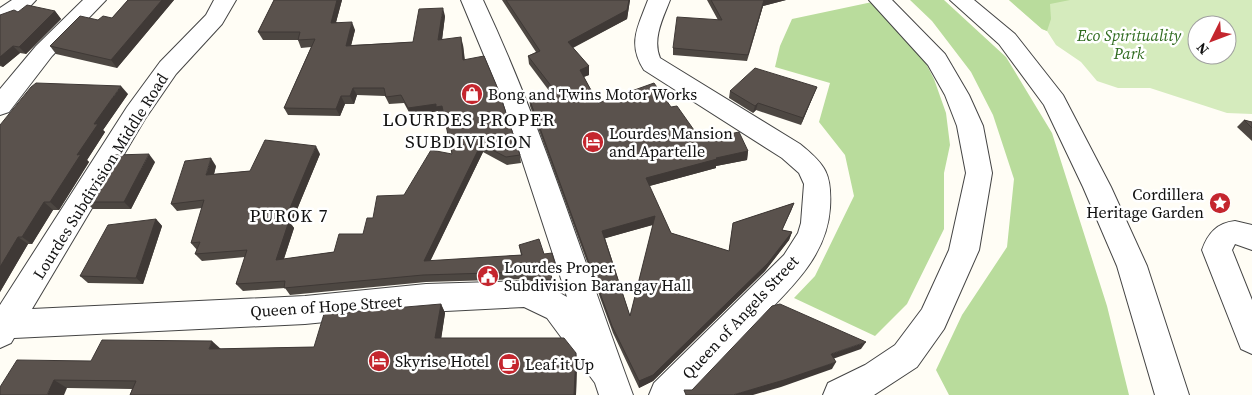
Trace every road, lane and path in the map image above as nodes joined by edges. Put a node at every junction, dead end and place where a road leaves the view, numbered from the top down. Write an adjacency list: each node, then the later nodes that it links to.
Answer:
1 (25, 0): 8 (street)
2 (95, 0): 9 (street)
3 (225, 0): 11 (street, Lourdes Subdivision Middle Road)
4 (472, 0): 13 (street)
5 (659, 0): 14 (street, Queen of Angels Street)
6 (880, 0): 15 (street)
7 (961, 0): 16 (street)
8 (0, 17)
9 (0, 106)
10 (1252, 238): 12 (street)
11 (3, 329): 13 (street, Queen of Hope Street)
12 (1252, 339)
13 (612, 385)
14 (666, 395)
15 (840, 395)
16 (1172, 395)

